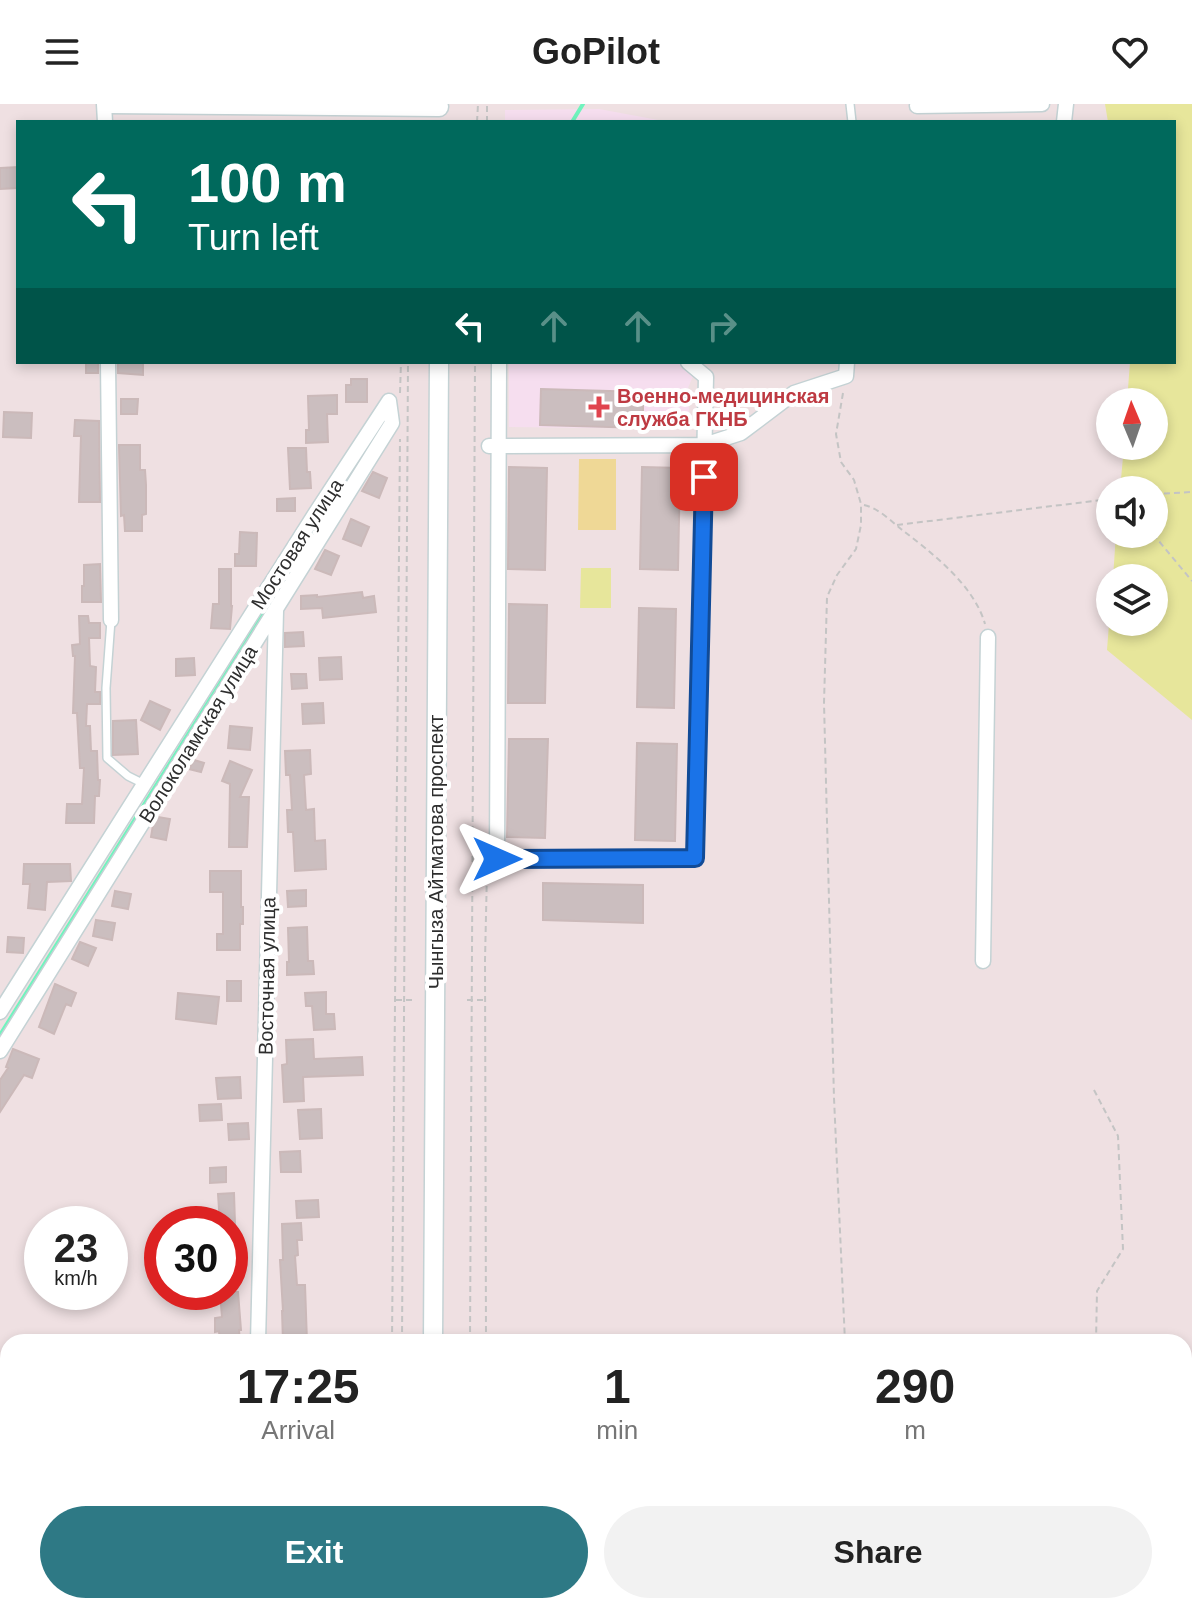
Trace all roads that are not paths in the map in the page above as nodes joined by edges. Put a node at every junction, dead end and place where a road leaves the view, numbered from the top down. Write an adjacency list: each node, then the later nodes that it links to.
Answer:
1 (106, 104): 5 (main road)
2 (1042, 104): 3 (street)
3 (993, 105): 4 (street)
4 (917, 106)
5 (439, 111)
6 (108, 364): 15 (street)
7 (439, 364): 22 (main road, Чынгыза Айтматова проспект)
8 (499, 364): 13 (street)
9 (690, 364): 12 (street)
10 (847, 369): 12 (street)
11 (393, 403): 14 (street, Волоколамская улица); 17 (street, Мостовая улица)
12 (704, 445): 13 (street); 13 (street)
13 (494, 446)
14 (276, 611): 20 (street, Волоколамская улица); 21 (street, Восточная улица)
15 (111, 620): 17 (lane)
16 (988, 637): 18 (street)
17 (144, 784): 19 (street, Мостовая улица)
18 (983, 961)
19 (0, 1012)
20 (0, 1051)
21 (258, 1334)
22 (433, 1334)

